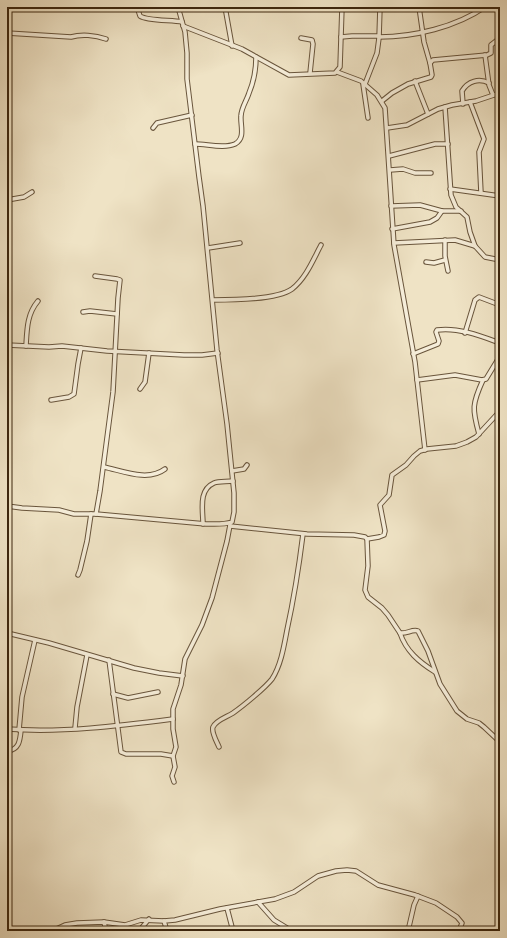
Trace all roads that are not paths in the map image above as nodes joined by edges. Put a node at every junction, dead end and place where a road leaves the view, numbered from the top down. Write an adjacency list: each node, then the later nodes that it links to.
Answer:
1 (178, 7): 10 (street)
2 (225, 7): 18 (street)
3 (342, 7): 15 (street)
4 (380, 7): 13 (street)
5 (419, 7): 11 (street)
6 (485, 7): 11 (street)
7 (498, 7): 9 (street)
8 (138, 10): 10 (street)
9 (500, 10)
10 (183, 24): 18 (street); 34 (street)
11 (423, 32): 13 (street); 21 (street)
12 (7, 33): 16 (street)
13 (379, 37): 15 (street); 26 (street)
14 (301, 38): 23 (street)
15 (341, 38): 22 (street)
16 (106, 39)
17 (499, 40): 19 (street)
18 (232, 46): 20 (street)
19 (484, 55): 21 (street); 25 (street)
20 (256, 56): 23 (street); 38 (street)
21 (430, 63): 24 (street)
22 (337, 72): 23 (street); 26 (street)
23 (310, 73)
24 (415, 81): 29 (street); 33 (street)
25 (489, 83): 28 (street); 31 (street)
26 (364, 84): 29 (street); 35 (street)
27 (500, 93): 28 (street)
28 (493, 95): 30 (street)
29 (382, 101): 37 (street)
30 (470, 102): 31 (street); 45 (street)
31 (464, 104): 32 (street)
32 (445, 107): 33 (street); 39 (street)
33 (428, 114): 37 (street)
34 (192, 115): 36 (street); 38 (street)
35 (368, 118)
36 (152, 128)
37 (387, 128): 40 (street)
38 (196, 144): 57 (street)
39 (448, 144): 40 (street); 43 (street)
40 (389, 156): 41 (street)
41 (390, 170): 42 (street); 48 (street)
42 (431, 173)
43 (450, 189): 45 (street); 50 (street)
44 (32, 192): 47 (street)
45 (481, 193): 46 (street)
46 (500, 196)
47 (7, 200)
48 (391, 206): 49 (street); 51 (street)
49 (442, 211): 50 (street); 51 (street)
50 (461, 211): 56 (street)
51 (392, 229): 54 (street)
52 (445, 240): 54 (street); 56 (street); 58 (street)
53 (240, 243): 57 (street)
54 (394, 243): 76 (street)
55 (321, 245): 63 (street)
56 (475, 246): 59 (street)
57 (208, 248): 63 (street)
58 (445, 260): 60 (street); 61 (street)
59 (500, 260)
60 (426, 262)
61 (448, 271)
62 (95, 276): 67 (street)
63 (213, 300): 75 (street)
64 (38, 301): 71 (street)
65 (500, 305): 68 (street)
66 (83, 312): 67 (street)
67 (117, 314): 73 (street)
68 (465, 333): 69 (street); 76 (street)
69 (500, 343)
70 (7, 345): 71 (street)
71 (26, 346): 72 (street)
72 (82, 348): 73 (street); 81 (street)
73 (115, 351): 74 (street); 86 (street)
74 (149, 353): 75 (street); 80 (street)
75 (218, 353): 88 (street)
76 (413, 354): 78 (street)
77 (500, 356): 79 (street)
78 (417, 380): 79 (street); 84 (street)
79 (483, 380): 83 (street)
80 (140, 389)
81 (51, 400)
82 (500, 411): 83 (street)
83 (479, 434): 84 (street)
84 (425, 450): 96 (street)
85 (247, 465): 88 (street)
86 (104, 468): 87 (street); 92 (street)
87 (165, 469)
88 (232, 471): 89 (street)
89 (233, 481): 93 (street); 94 (street)
90 (7, 506): 91 (street)
91 (90, 514): 92 (street); 97 (street)
92 (96, 514): 93 (street)
93 (203, 524): 94 (street)
94 (230, 524): 95 (street); 104 (street)
95 (303, 534): 96 (street); 113 (street)
96 (367, 539): 99 (street)
97 (78, 575)
98 (7, 633): 100 (street)
99 (400, 633): 103 (street); 103 (street)
100 (35, 640): 101 (street); 111 (street)
101 (87, 655): 102 (street); 109 (street)
102 (109, 660): 104 (street); 106 (street)
103 (435, 672): 112 (street)
104 (183, 676): 107 (street)
105 (158, 692): 106 (street)
106 (113, 694): 108 (street)
107 (173, 718): 108 (street); 115 (street)
108 (118, 725): 109 (street); 115 (street)
109 (75, 728): 111 (street)
110 (7, 729): 111 (street)
111 (20, 730): 114 (street)
112 (500, 742)
113 (219, 747)
114 (7, 751)
115 (174, 756): 116 (street)
116 (174, 782)
117 (418, 896): 118 (street); 129 (street); 130 (street)
118 (258, 902): 119 (street); 128 (street)
119 (227, 908): 121 (street); 127 (street)
120 (149, 919): 121 (street); 122 (street); 125 (street)
121 (164, 921): 126 (street)
122 (104, 922): 123 (street); 124 (street)
123 (52, 931)
124 (106, 931)
125 (139, 931)
126 (167, 931)
127 (233, 931)
128 (292, 931)
129 (408, 931)
130 (459, 931)

